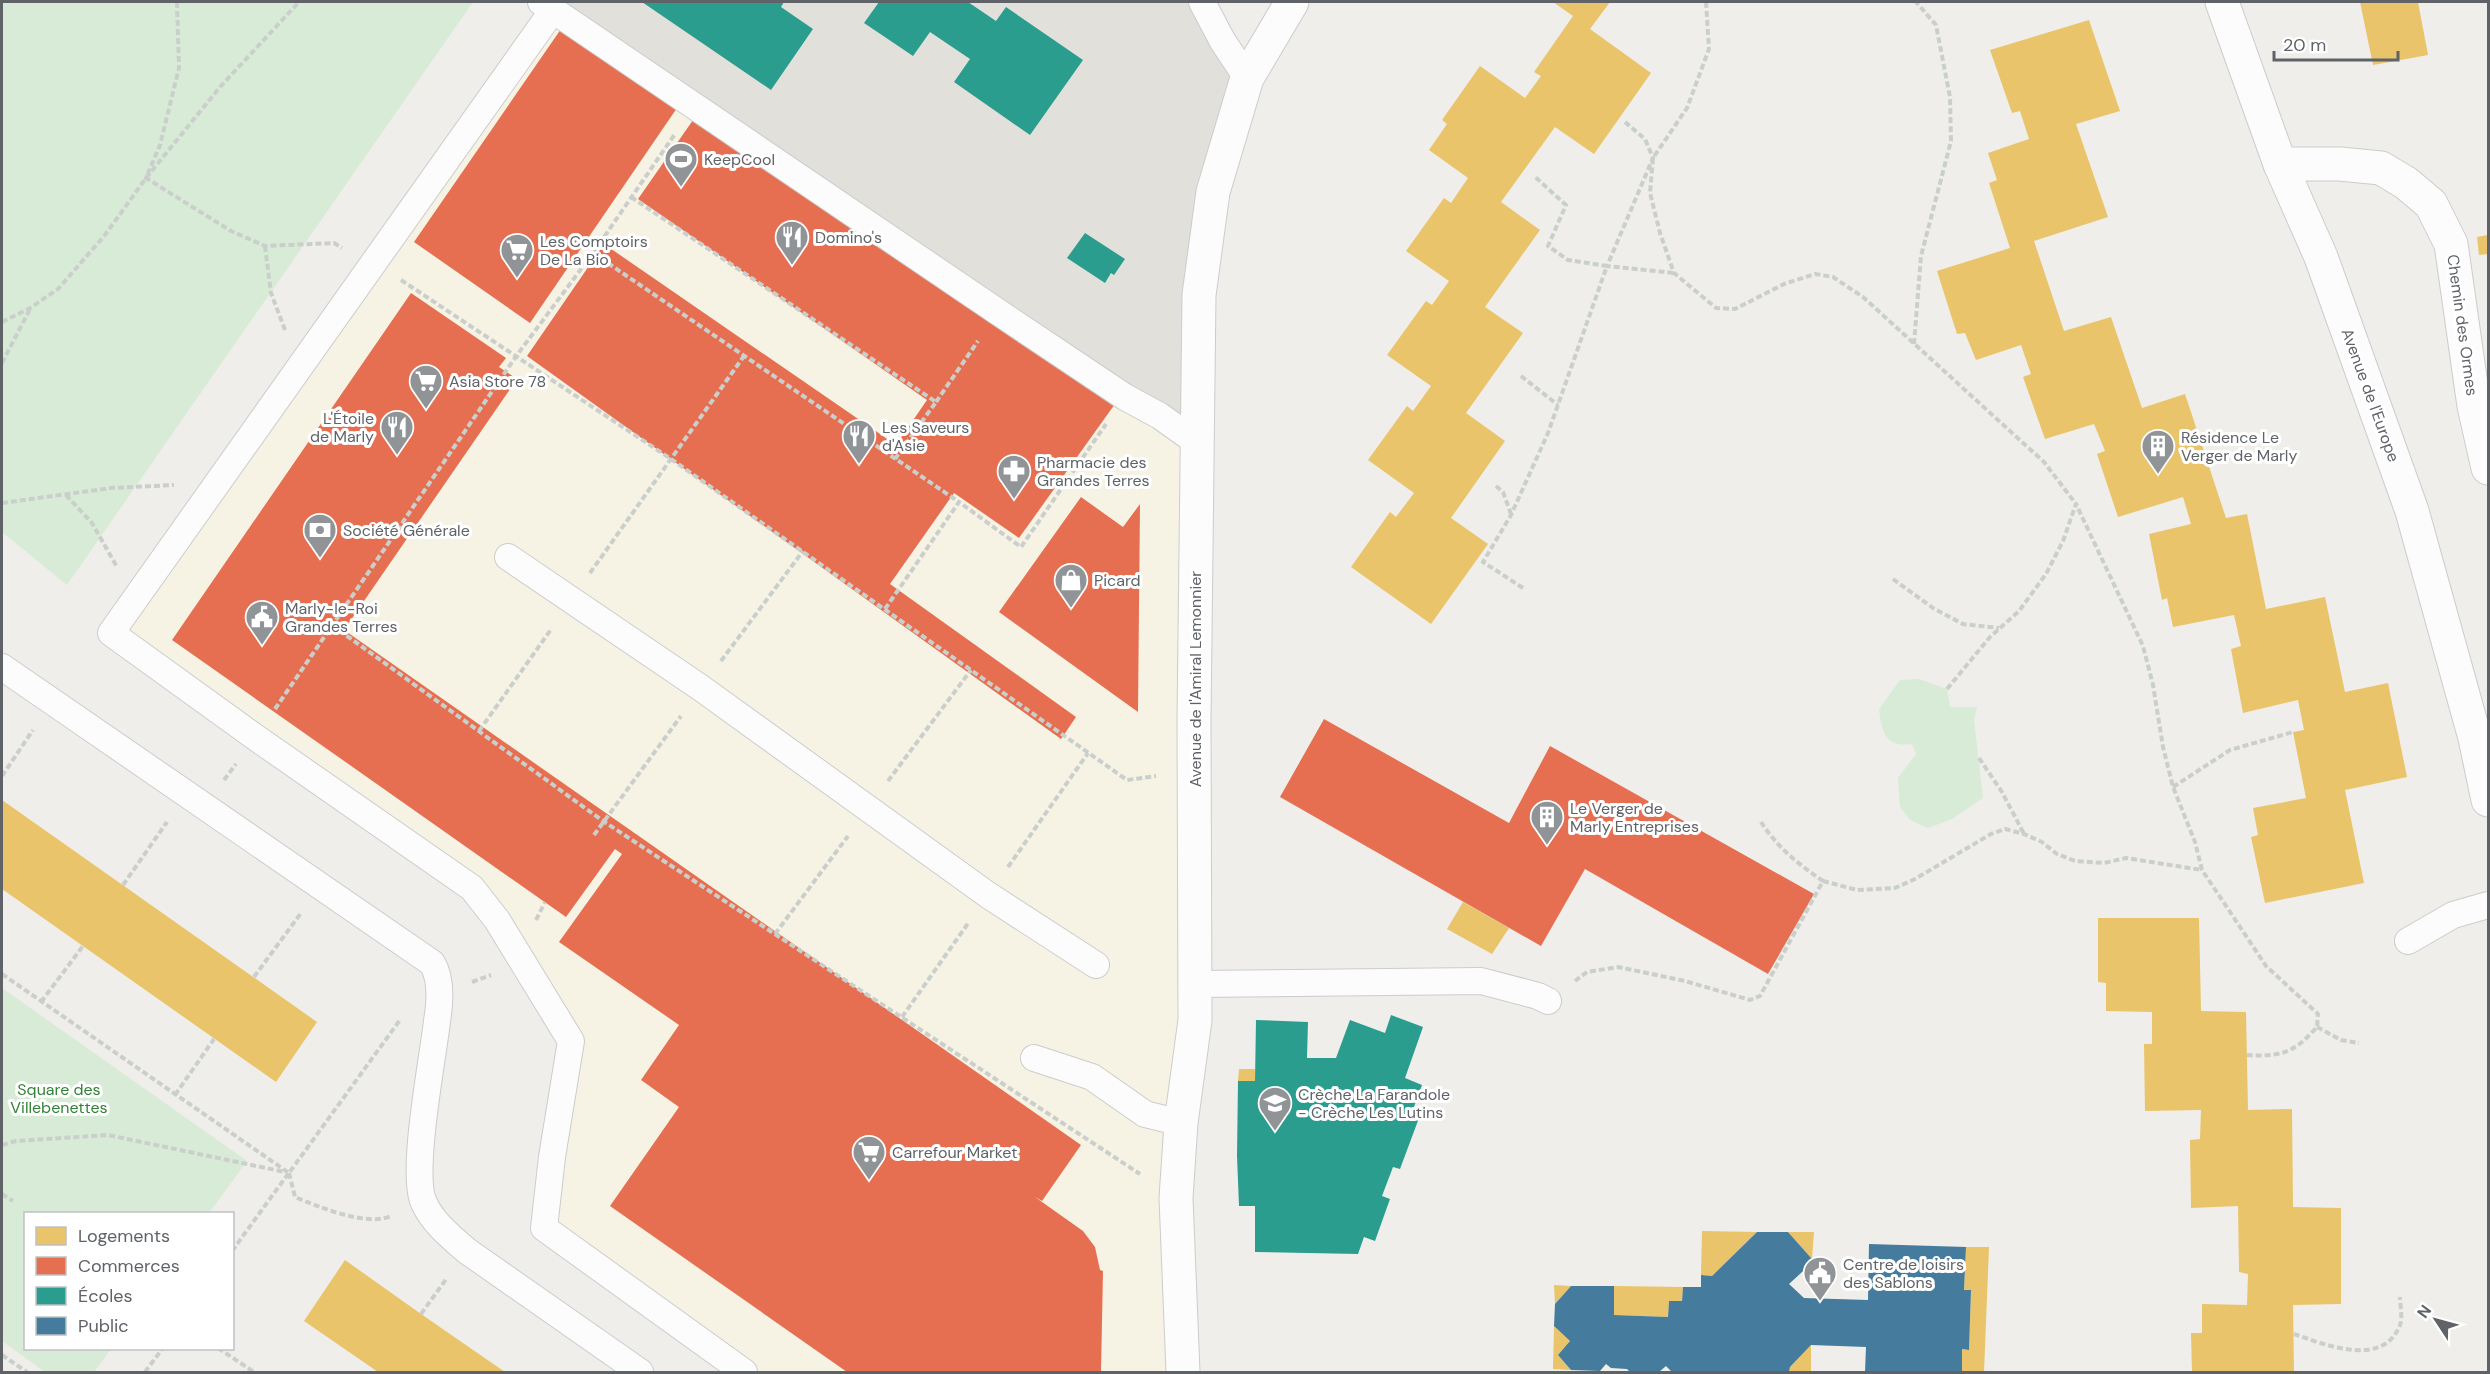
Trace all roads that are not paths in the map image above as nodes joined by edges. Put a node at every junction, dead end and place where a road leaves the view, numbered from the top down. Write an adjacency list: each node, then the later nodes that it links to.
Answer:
1 (1202, 2): 5 (lane)
2 (1292, 2): 5 (street, Avenue de l'Amiral Lemonnier)
3 (2222, 2): 6 (street, Avenue de l'Europe)
4 (547, 6): 7 (lane); 20 (lane)
5 (1247, 78): 7 (street, Avenue de l'Amiral Lemonnier)
6 (2280, 164): 8 (street, Chemin des Ormes); 11 (street, Avenue de l'Europe)
7 (1195, 441): 15 (street, Avenue de l'Amiral Lemonnier)
8 (2488, 468)
9 (508, 557): 14 (lane)
10 (2, 668): 19 (lane)
11 (2488, 800)
12 (2488, 904): 13 (lane)
13 (2408, 941)
14 (1096, 964)
15 (1195, 984): 16 (lane); 18 (street, Avenue de l'Amiral Lemonnier)
16 (1548, 1001)
17 (1034, 1058): 18 (lane)
18 (1181, 1123): 21 (street, Avenue de l'Amiral Lemonnier)
19 (640, 1372)
20 (744, 1372)
21 (1183, 1372)

